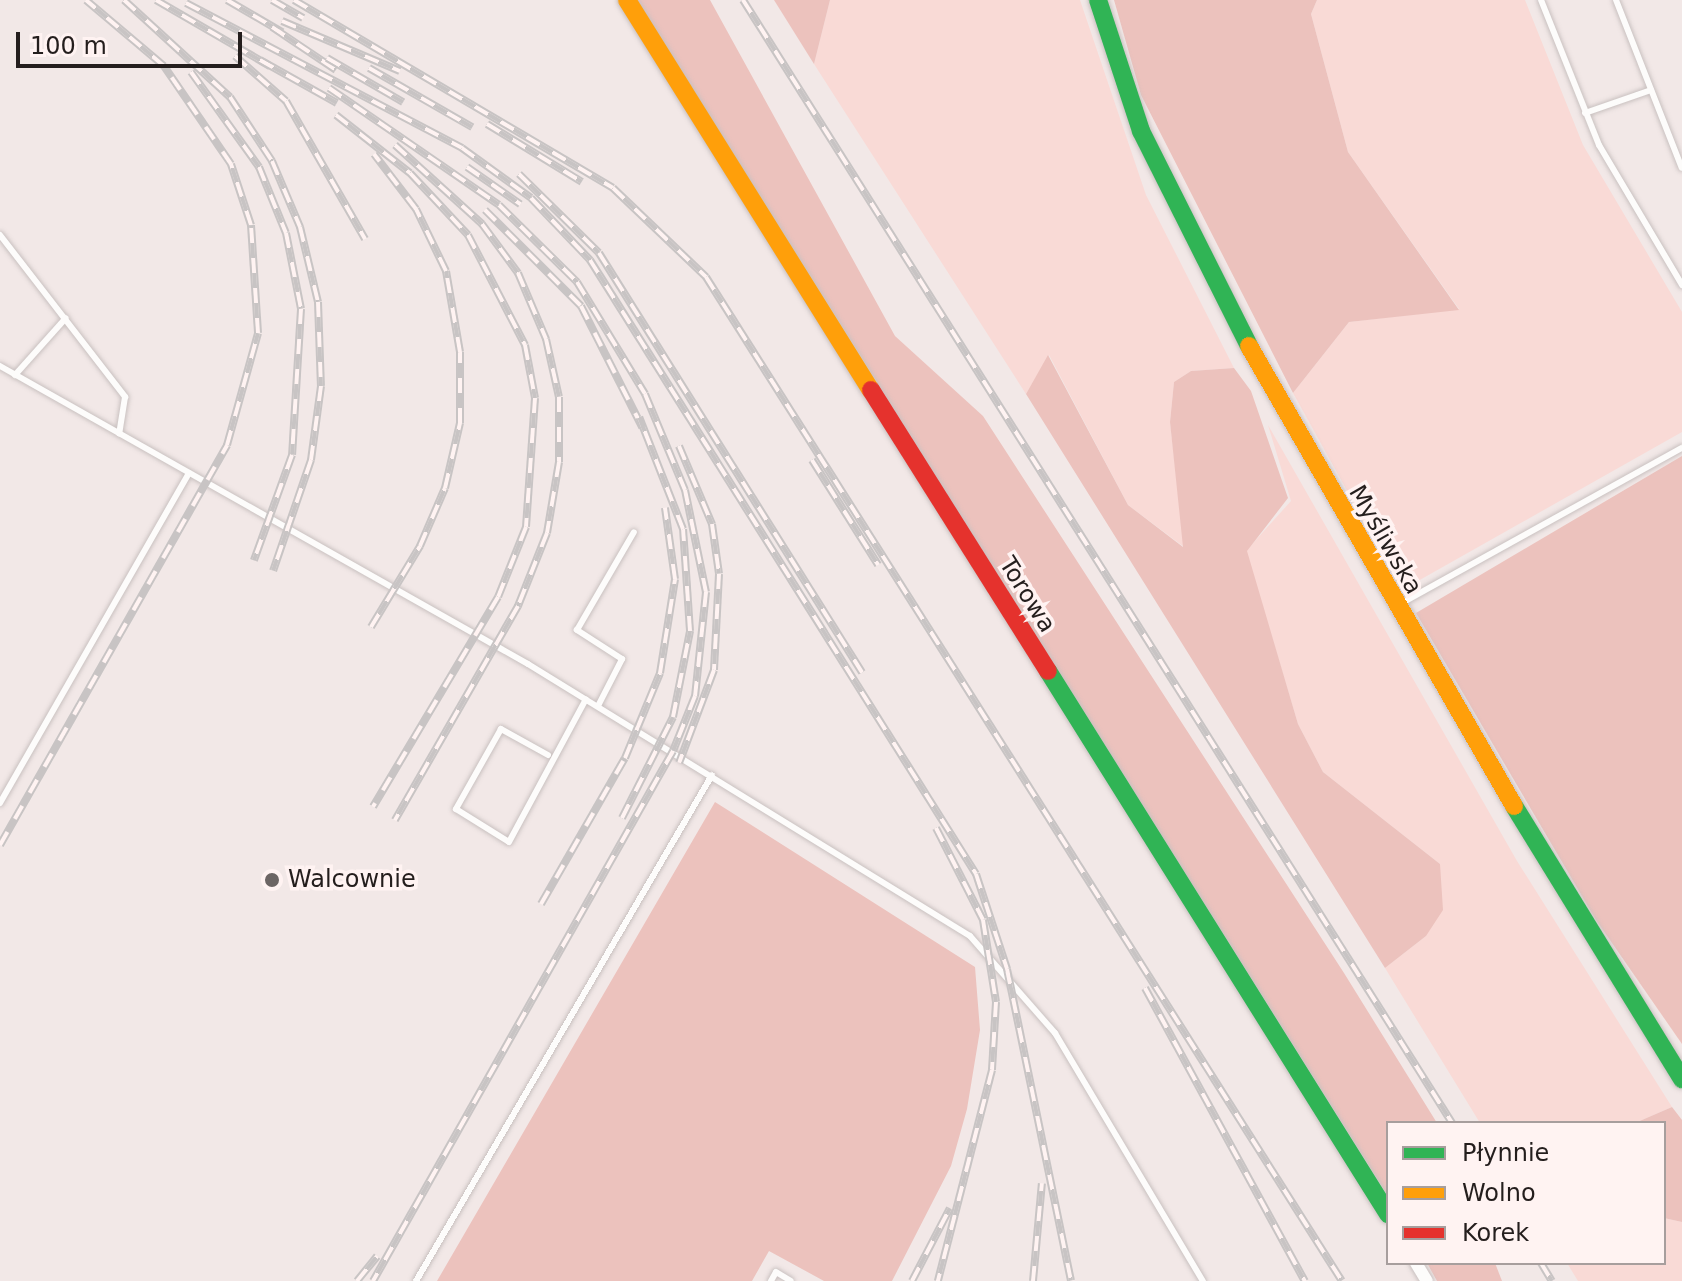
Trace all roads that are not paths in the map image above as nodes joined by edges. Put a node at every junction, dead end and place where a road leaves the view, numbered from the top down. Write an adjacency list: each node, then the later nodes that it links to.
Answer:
1 (627, 0): 24 (street, Torowa)
2 (1098, 0): 17 (street, Myśliwska)
3 (1541, 0): 6 (lane)
4 (1616, 0): 5 (lane)
5 (1651, 90): 6 (lane); 7 (lane)
6 (1585, 113): 9 (lane)
7 (1682, 168)
8 (0, 235): 10 (lane)
9 (1682, 285)
10 (66, 318): 12 (lane); 13 (lane)
11 (0, 366): 12 (lane)
12 (15, 375): 13 (lane)
13 (119, 434): 15 (lane)
14 (1682, 448): 17 (lane)
15 (189, 473): 18 (lane); 22 (lane)
16 (634, 532): 19 (lane)
17 (1396, 607): 23 (street, Myśliwska)
18 (586, 699): 19 (lane); 20 (lane)
19 (598, 706): 21 (lane)
20 (548, 755)
21 (712, 775): 25 (lane); 28 (lane)
22 (0, 803)
23 (1682, 1079)
24 (1386, 1211)
25 (416, 1281)
26 (771, 1281): 27 (lane)
27 (791, 1281)
28 (1203, 1281)

